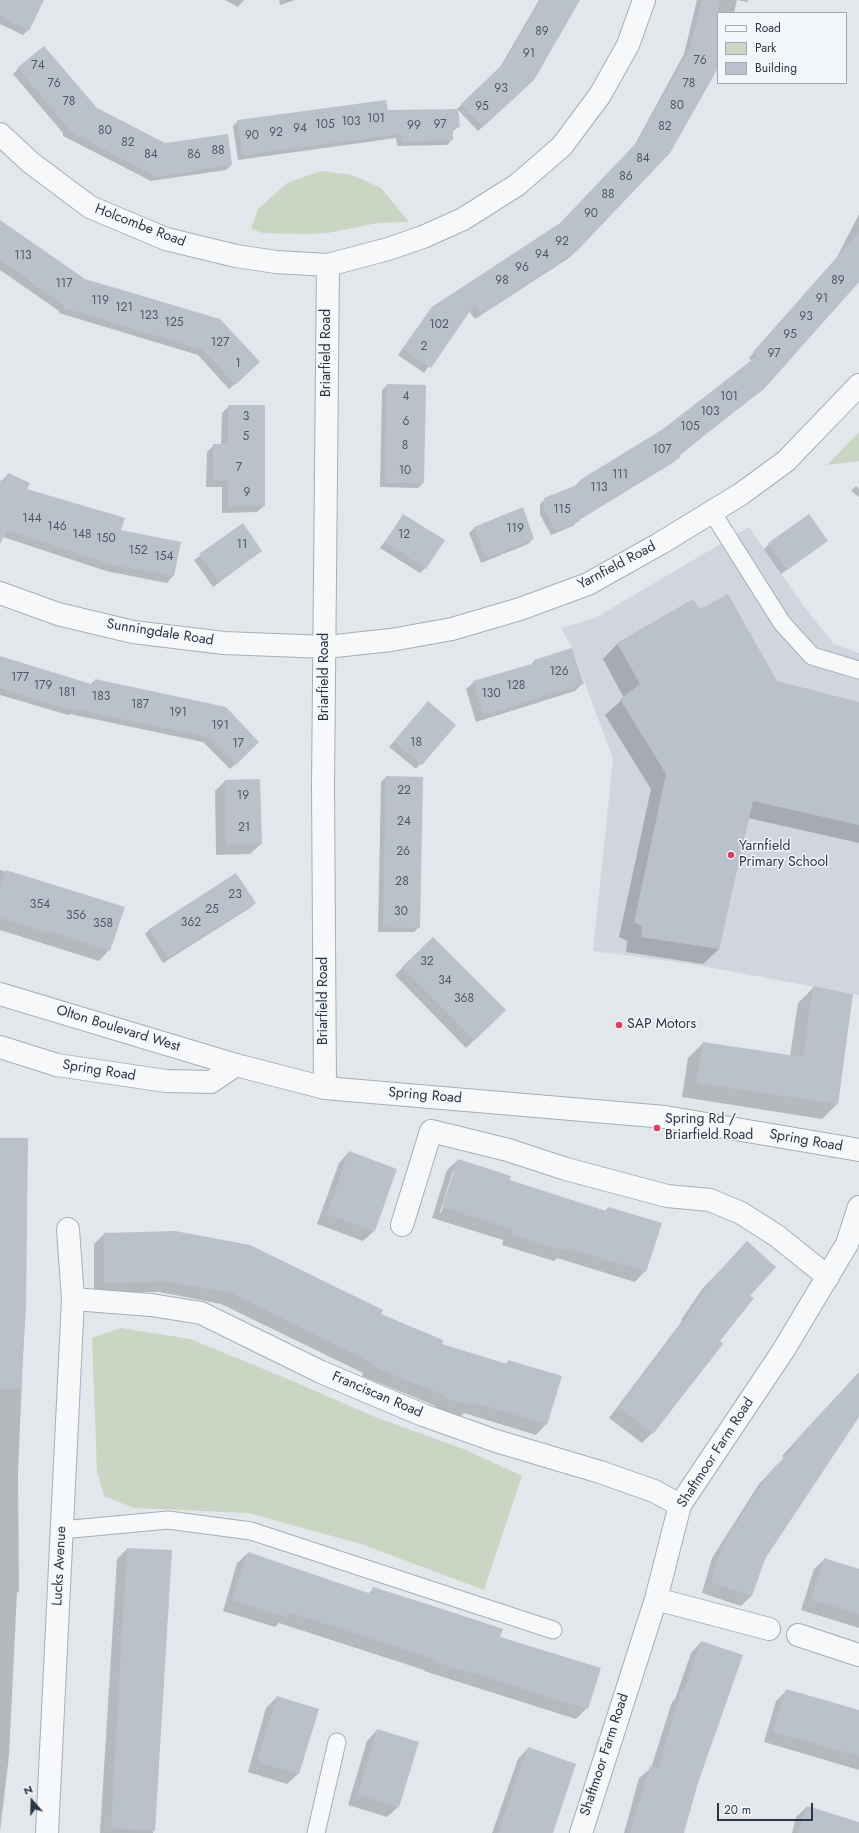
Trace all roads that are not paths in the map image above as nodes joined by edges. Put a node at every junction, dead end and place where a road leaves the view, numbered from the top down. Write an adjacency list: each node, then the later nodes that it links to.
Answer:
1 (644, 0): 3 (street, Holcombe Road)
2 (0, 134): 3 (street, Holcombe Road)
3 (328, 265): 7 (street, Briarfield Road)
4 (859, 385): 5 (street, Yarnfield Road)
5 (712, 512): 7 (street, Yarnfield Road); 8 (lane)
6 (0, 593): 7 (street, Sunningdale Road)
7 (326, 647): 12 (street, Briarfield Road)
8 (859, 670)
9 (0, 994): 11 (street, Olton Boulevard West)
10 (0, 1047): 11 (street, Spring Road)
11 (236, 1065): 12 (street, Spring Road)
12 (325, 1088): 13 (street, Spring Road)
13 (859, 1150)
14 (859, 1207): 17 (street, Shaftmoor Farm Road)
15 (402, 1225): 17 (street)
16 (68, 1228): 18 (street, Lucks Avenue)
17 (828, 1277): 19 (street, Shaftmoor Farm Road)
18 (73, 1299): 19 (street, Franciscan Road); 20 (street, Lucks Avenue)
19 (680, 1505): 21 (street, Shaftmoor Farm Road)
20 (62, 1530): 23 (lane); 27 (street, Lucks Avenue)
21 (656, 1600): 22 (street); 29 (street, Shaftmoor Farm Road)
22 (769, 1629)
23 (553, 1630)
24 (798, 1635): 25 (street)
25 (859, 1655)
26 (337, 1742): 28 (lane)
27 (47, 1833)
28 (316, 1833)
29 (581, 1833)

